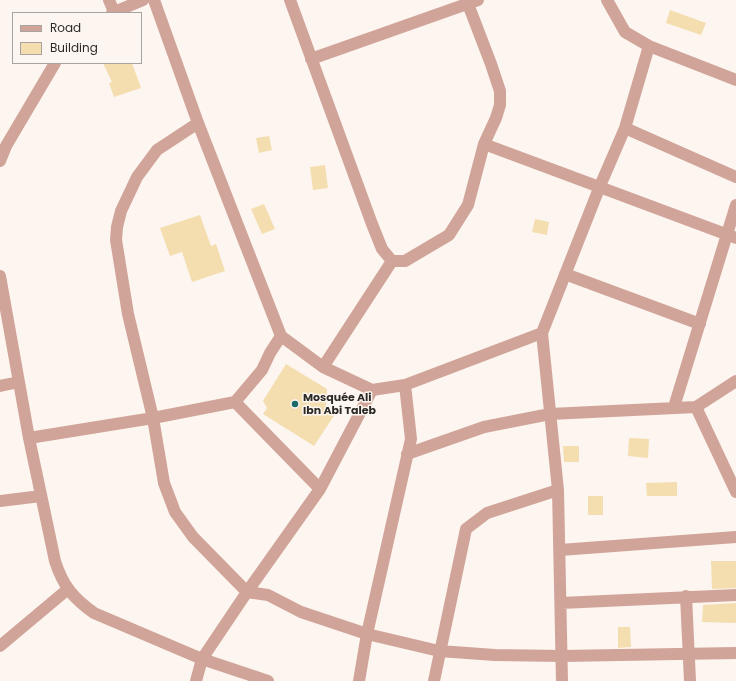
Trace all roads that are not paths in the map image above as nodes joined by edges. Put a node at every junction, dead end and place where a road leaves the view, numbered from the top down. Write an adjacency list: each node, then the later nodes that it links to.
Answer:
1 (109, 0): 7 (street)
2 (143, 0): 8 (street)
3 (154, 0): 13 (street)
4 (290, 0): 10 (street)
5 (607, 0): 9 (street)
6 (473, 2): 10 (street); 16 (street)
7 (113, 12)
8 (115, 12)
9 (649, 46): 12 (street); 14 (street)
10 (311, 59): 22 (street)
11 (54, 64): 15 (street)
12 (736, 80)
13 (198, 123): 27 (street); 38 (street)
14 (625, 128): 18 (street); 19 (street)
15 (3, 144): 17 (street)
16 (484, 144): 19 (street); 22 (street)
17 (0, 161)
18 (736, 177)
19 (600, 186): 21 (street); 23 (street)
20 (736, 204): 21 (street)
21 (732, 236): 25 (street)
22 (392, 261): 28 (street)
23 (565, 274): 25 (street); 26 (street)
24 (0, 276): 30 (street)
25 (700, 324): 35 (street)
26 (542, 333): 31 (street); 37 (street)
27 (281, 336): 28 (street); 34 (street)
28 (323, 367): 33 (street)
29 (736, 381): 36 (street)
30 (19, 382): 32 (street); 39 (street)
31 (406, 385): 33 (street); 40 (street)
32 (0, 386)
33 (372, 390): 42 (street)
34 (235, 402): 38 (street); 42 (street)
35 (674, 406): 36 (street); 37 (street)
36 (696, 406): 41 (street)
37 (550, 414): 40 (street); 43 (street)
38 (153, 418): 39 (street); 49 (street)
39 (29, 438): 44 (street)
40 (407, 454): 53 (street)
41 (735, 486)
42 (320, 490): 49 (street)
43 (558, 490): 47 (street); 55 (street)
44 (41, 496): 45 (street); 48 (street)
45 (0, 501)
46 (736, 537): 47 (street)
47 (560, 550): 52 (street)
48 (68, 590): 54 (street); 59 (street)
49 (247, 592): 53 (street); 59 (street)
50 (736, 595): 51 (street)
51 (686, 596): 52 (street); 56 (street)
52 (561, 603): 58 (street)
53 (367, 634): 55 (street); 62 (street)
54 (0, 646)
55 (439, 651): 58 (street); 63 (street)
56 (689, 653): 57 (street); 58 (street); 65 (street)
57 (736, 653)
58 (562, 656): 64 (street)
59 (202, 659): 60 (street); 61 (street)
60 (196, 681)
61 (268, 681)
62 (359, 681)
63 (434, 681)
64 (562, 681)
65 (690, 681)

